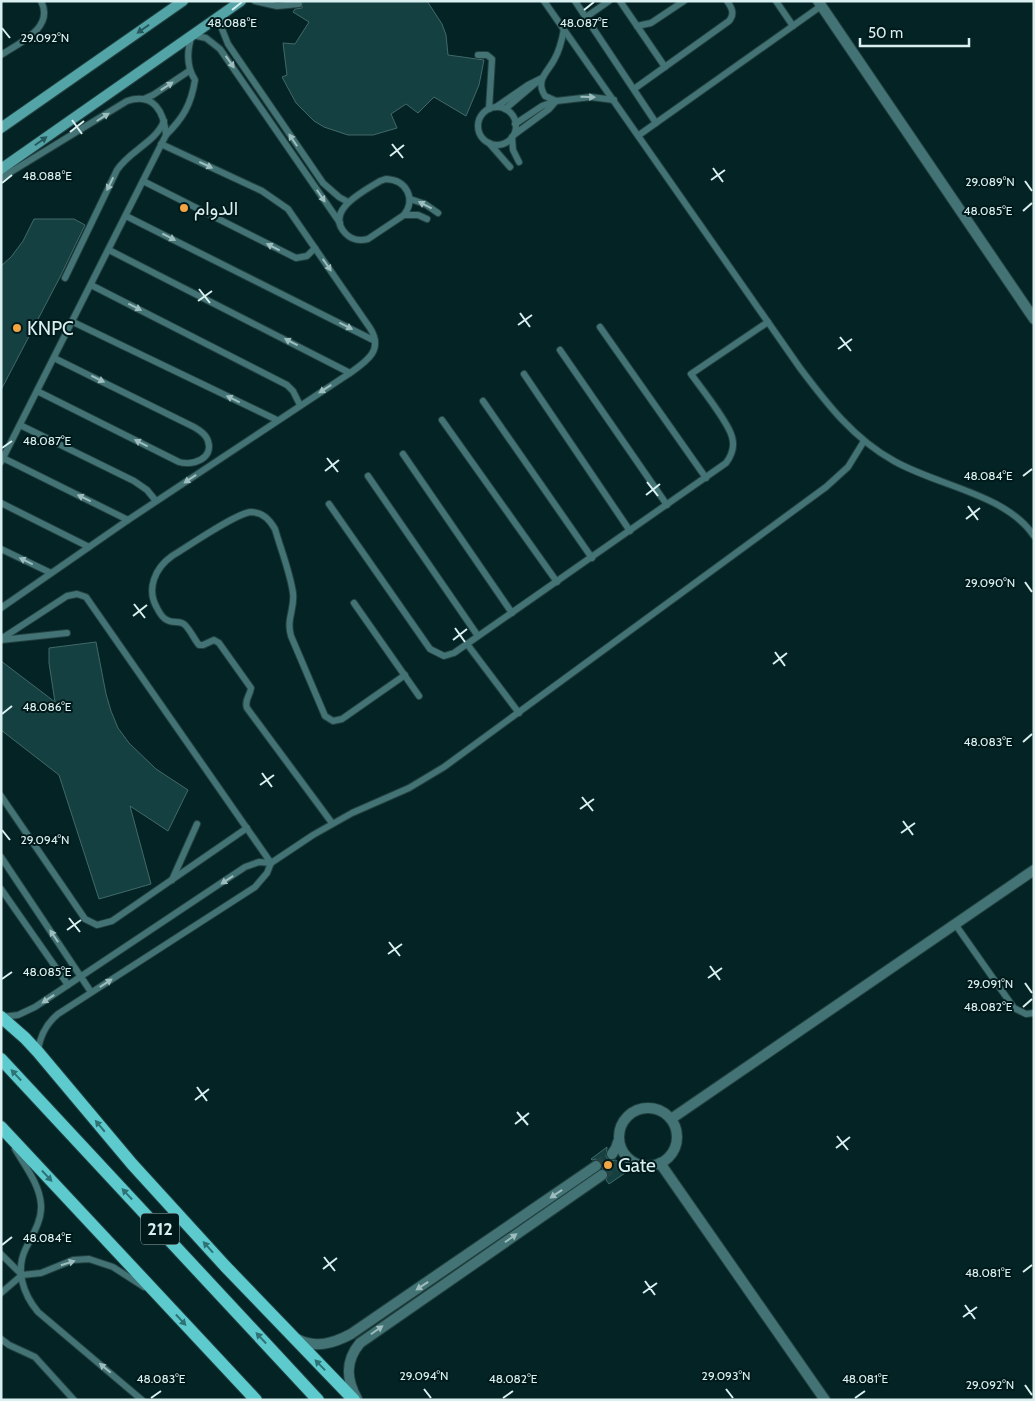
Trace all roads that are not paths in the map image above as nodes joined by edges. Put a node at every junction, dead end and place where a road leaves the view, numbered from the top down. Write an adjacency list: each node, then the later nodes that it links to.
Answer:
1 (40, 1): 21 (lane)
2 (183, 1): 29 (main road, one-way to 29)
3 (241, 1): 14 (main road)
4 (254, 1): 13 (lane)
5 (544, 1): 18 (lane)
6 (575, 1): 15 (lane)
7 (609, 1): 15 (lane)
8 (620, 1): 16 (lane)
9 (684, 1): 16 (lane)
10 (727, 1): 22 (lane)
11 (776, 1): 17 (lane)
12 (820, 3): 17 (lane); 58 (street)
13 (299, 4)
14 (224, 12): 19 (main road); 48 (lane, one-way to 14)
15 (586, 17): 25 (lane)
16 (637, 26): 22 (lane)
17 (793, 26): 33 (lane)
18 (564, 29): 24 (lane); 27 (lane)
19 (192, 35): 23 (lane); 44 (main road, one-way to 19); 53 (lane, one-way to 53)
20 (478, 54): 30 (lane)
21 (1, 55)
22 (665, 67): 25 (lane)
23 (189, 71): 26 (lane, one-way to 23); 37 (lane)
24 (542, 78): 28 (lane); 30 (lane); 31 (lane)
25 (634, 89): 33 (lane)
26 (144, 99): 32 (lane); 45 (lane, one-way to 26)
27 (614, 100): 28 (lane, one-way to 27); 38 (lane)
28 (556, 101): 34 (lane); 39 (lane)
29 (35, 105): 35 (main road); 36 (main road)
30 (492, 108): 31 (lane); 40 (lane)
31 (505, 109): 34 (lane)
32 (164, 121): 37 (lane); 56 (lane, one-way to 56)
33 (656, 123): 38 (lane)
34 (516, 124): 39 (lane)
35 (1, 128)
36 (1, 134)
37 (166, 135): 41 (lane)
38 (639, 135): 60 (lane)
39 (513, 136): 40 (lane); 42 (lane)
40 (488, 142): 43 (lane)
41 (161, 144): 46 (lane); 54 (lane, one-way to 54)
42 (519, 162)
43 (510, 167)
44 (1, 169)
45 (1, 178)
46 (143, 180): 51 (lane); 54 (lane, one-way to 46)
47 (410, 199): 48 (lane); 49 (lane, one-way to 47); 50 (lane)
48 (348, 202): 53 (lane)
49 (438, 213)
50 (404, 215): 52 (lane); 53 (lane)
51 (126, 216): 55 (lane); 62 (lane, one-way to 62)
52 (427, 219)
53 (340, 223)
54 (315, 248): 62 (lane, one-way to 62)
55 (108, 250): 57 (lane); 65 (lane, one-way to 55)
56 (65, 278)
57 (91, 285): 59 (lane); 69 (lane, one-way to 69)
58 (1034, 319)
59 (73, 322): 64 (lane); 70 (lane, one-way to 59)
60 (768, 322): 73 (lane); 77 (lane)
61 (600, 327): 77 (lane)
62 (375, 341): 65 (lane)
63 (560, 350): 81 (lane)
64 (54, 358): 67 (lane); 67 (lane, one-way to 67)
65 (350, 372): 69 (lane, one-way to 69)
66 (524, 374): 83 (lane)
67 (37, 391): 72 (lane)
68 (483, 401): 87 (lane)
69 (300, 405): 70 (lane)
70 (277, 420): 78 (lane, one-way to 78)
71 (442, 420): 89 (lane)
72 (20, 425): 75 (lane); 78 (lane)
73 (864, 441): 84 (lane); 99 (lane)
74 (403, 454): 92 (lane)
75 (2, 460): 82 (lane, one-way to 75)
76 (368, 476): 94 (lane)
77 (706, 478): 81 (lane)
78 (156, 501): 82 (lane)
79 (1, 503): 85 (lane)
80 (329, 504): 96 (lane)
81 (667, 506): 83 (lane)
82 (128, 520): 85 (lane)
83 (630, 531): 87 (lane)
84 (1034, 536)
85 (89, 547): 88 (lane)
86 (1, 548): 88 (lane, one-way to 86)
87 (592, 558): 89 (lane)
88 (51, 573): 91 (lane)
89 (557, 582): 92 (lane)
90 (354, 603): 97 (lane)
91 (1, 608)
92 (512, 613): 94 (lane)
93 (67, 633): 95 (lane)
94 (478, 636): 96 (lane)
95 (1, 639): 103 (lane)
96 (467, 644): 99 (lane)
97 (405, 675): 98 (lane); 101 (lane)
98 (419, 696)
99 (519, 713): 101 (lane)
100 (1, 796): 107 (lane)
101 (332, 823): 105 (lane)
102 (197, 824): 107 (lane)
103 (247, 828): 105 (lane); 107 (lane)
104 (1, 857): 110 (lane, one-way to 104)
105 (270, 863): 110 (lane, one-way to 110); 112 (lane, one-way to 105)
106 (1034, 870): 109 (street)
107 (171, 881)
108 (1, 889): 111 (lane)
109 (955, 924): 113 (lane); 117 (street)
110 (81, 977): 111 (lane); 112 (lane)
111 (68, 985): 114 (lane, one-way to 114)
112 (91, 992): 115 (lane)
113 (1034, 1013)
114 (1, 1017): 115 (main road)
115 (38, 1052): 130 (main road, one-way to 115)
116 (1, 1059): 135 (main road, 212, one-way to 116)
117 (671, 1119): 119 (street); 122 (street)
118 (2, 1128): 127 (lane); 129 (main road, 212, one-way to 129)
119 (618, 1142): 120 (street); 121 (street)
120 (612, 1154)
121 (633, 1162): 122 (street); 123 (street)
122 (660, 1164): 137 (street)
123 (619, 1165)
124 (596, 1166): 130 (street, one-way to 130)
125 (602, 1175): 136 (street, one-way to 125)
126 (1, 1254): 127 (lane)
127 (22, 1275): 128 (lane); 129 (lane, one-way to 129); 133 (lane, one-way to 127)
128 (1, 1293)
129 (169, 1306): 134 (main road, 212, one-way to 134)
130 (293, 1336): 136 (main road, one-way to 130)
131 (1, 1339): 132 (lane)
132 (74, 1400)
133 (142, 1400)
134 (256, 1400)
135 (318, 1400)
136 (356, 1400)
137 (825, 1400)

